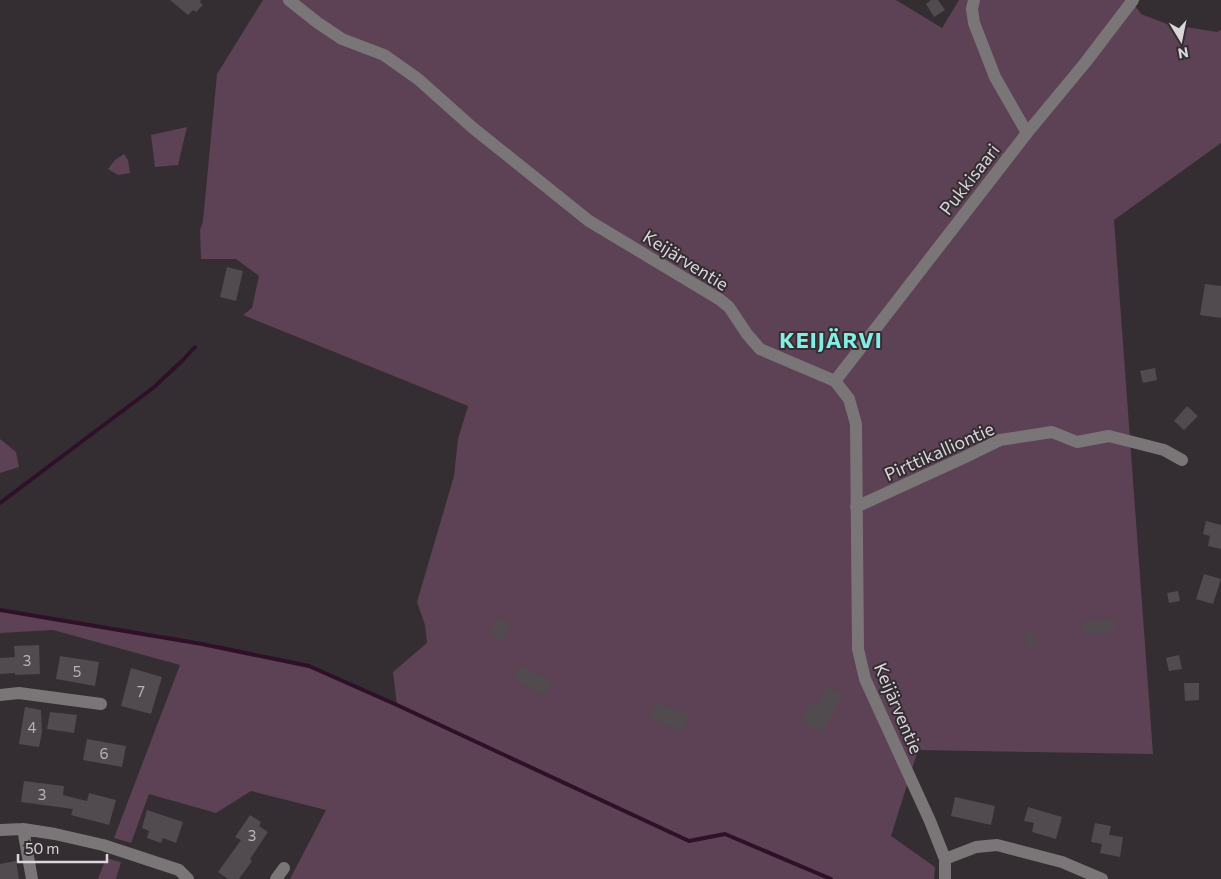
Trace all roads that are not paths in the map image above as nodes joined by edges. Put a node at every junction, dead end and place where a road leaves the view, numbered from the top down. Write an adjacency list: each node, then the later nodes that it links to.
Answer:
1 (290, 0): 5 (street, Keijärventie)
2 (974, 0): 4 (street)
3 (1133, 0): 4 (street, Pukkisaari)
4 (1027, 133): 5 (street, Pukkisaari)
5 (835, 381): 7 (street, Keijärventie)
6 (1182, 460): 7 (street, Pirttikalliontie)
7 (856, 507): 12 (street, Keijärventie)
8 (0, 694): 9 (street)
9 (101, 704)
10 (23, 829): 11 (street); 14 (street); 15 (street)
11 (0, 830)
12 (945, 859): 17 (street, Keijärventie); 18 (street)
13 (284, 868): 16 (street)
14 (32, 879)
15 (188, 879)
16 (276, 879)
17 (945, 879)
18 (1102, 879)

